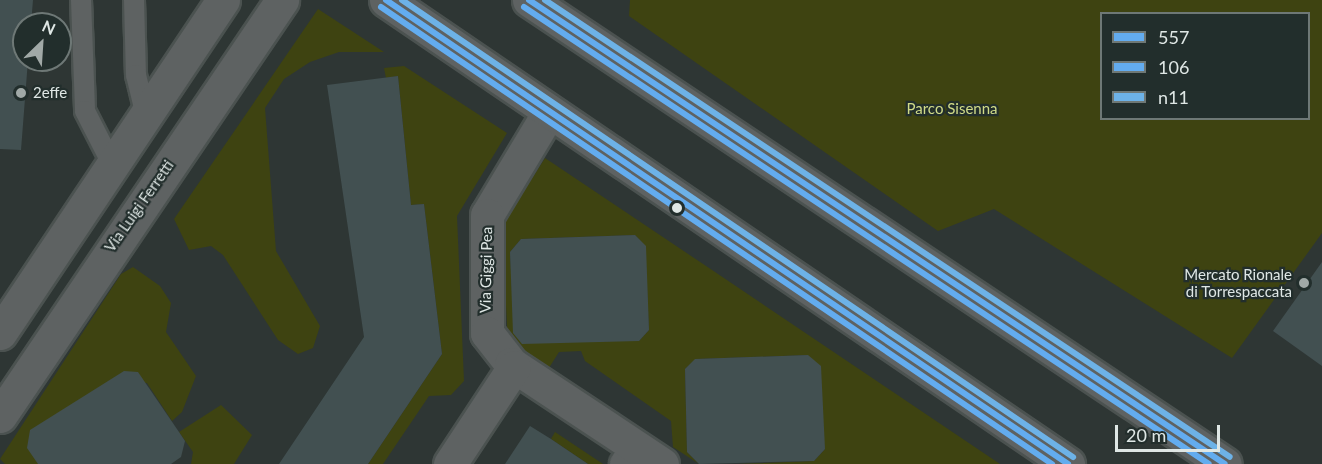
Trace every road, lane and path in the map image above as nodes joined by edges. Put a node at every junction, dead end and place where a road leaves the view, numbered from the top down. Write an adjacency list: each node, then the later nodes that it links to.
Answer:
1 (81, 0): 9 (lane)
2 (134, 0): 8 (lane)
3 (223, 0): 8 (street)
4 (282, 0): 12 (street, Via Luigi Ferretti)
5 (386, 0): 7 (street)
6 (528, 0): 17 (street)
7 (549, 112): 11 (street, Via Giggi Pea); 16 (street)
8 (146, 116): 9 (street)
9 (113, 166): 10 (street)
10 (0, 333)
11 (514, 366): 13 (street, Via Giggi Pea); 14 (street)
12 (0, 416)
13 (630, 455): 15 (street, Via Giggi Pea)
14 (450, 464)
15 (662, 464)
16 (1068, 464)
17 (1225, 464)

